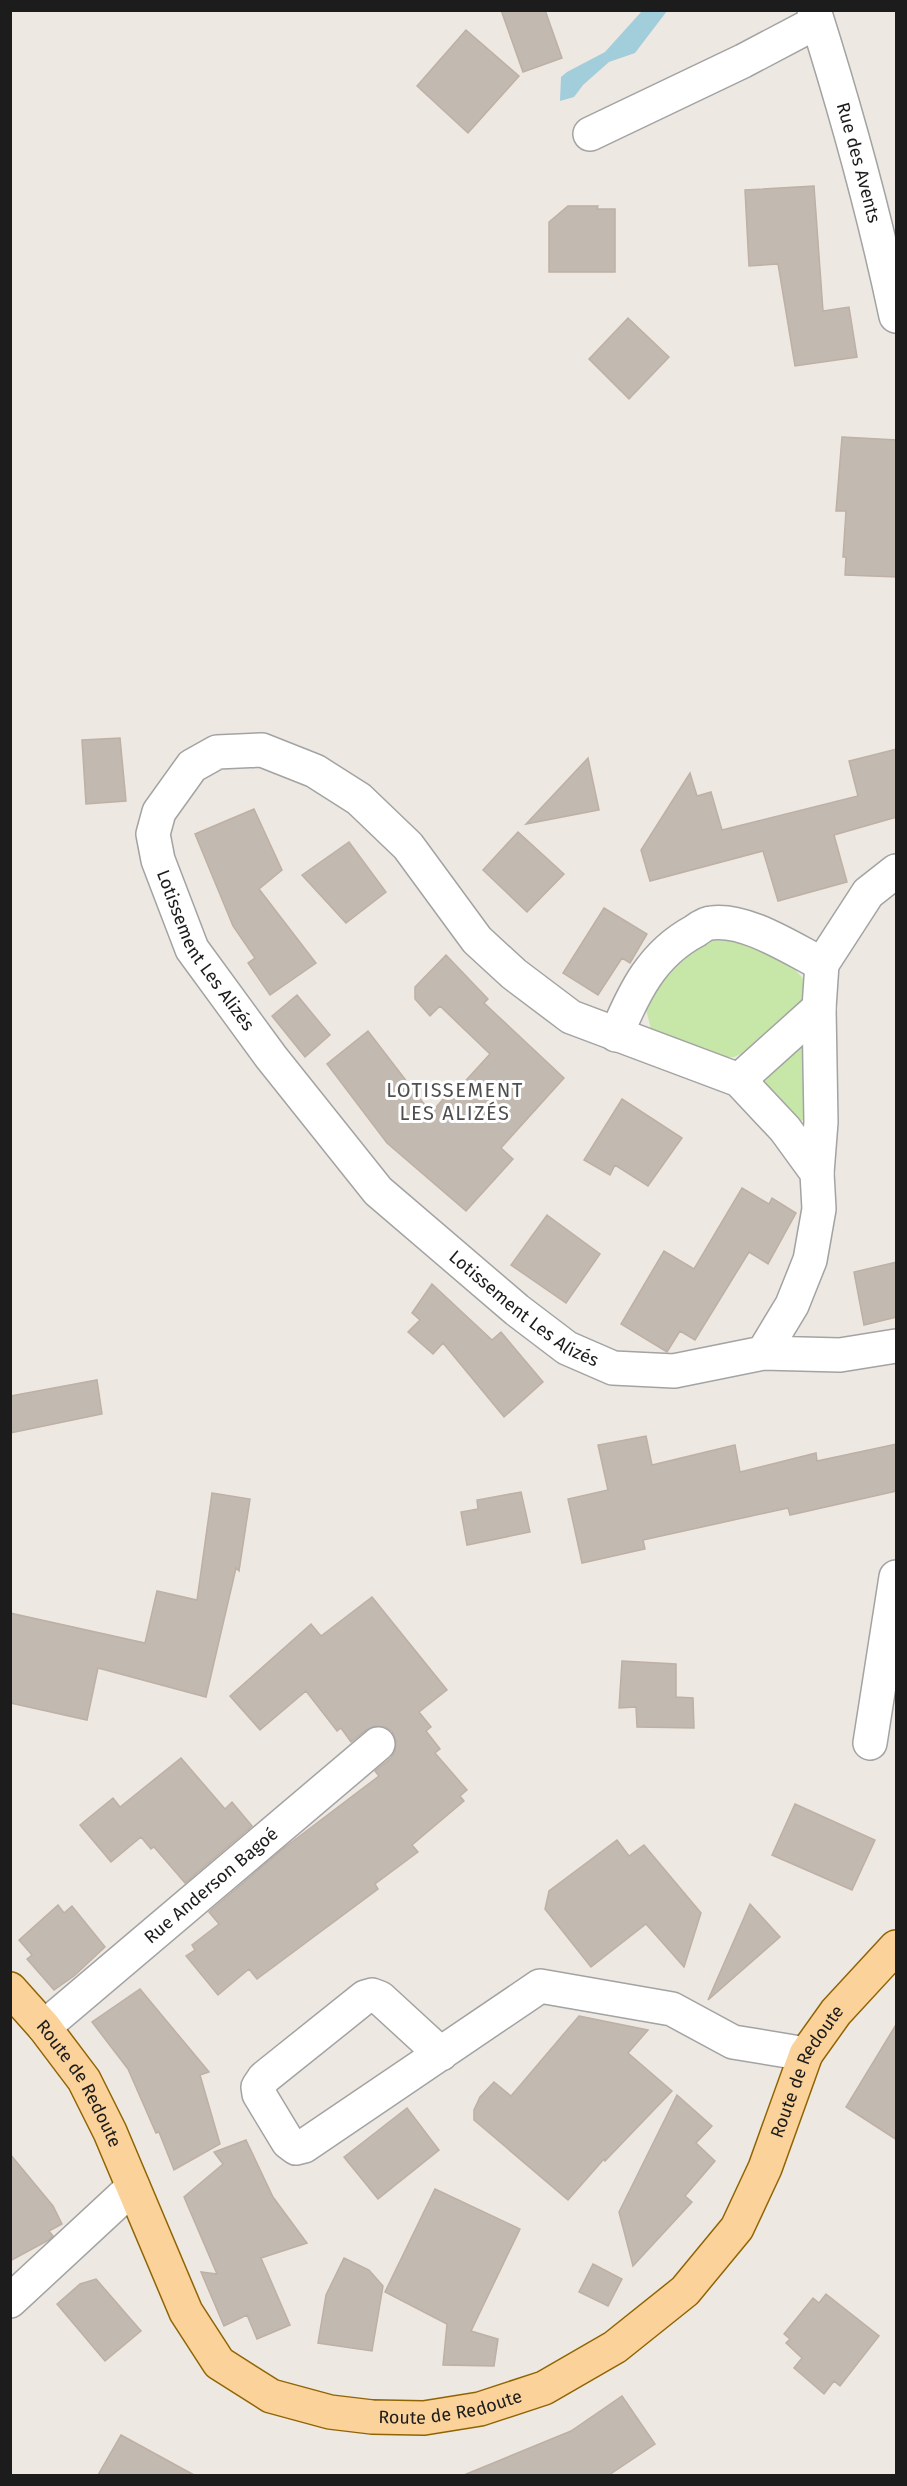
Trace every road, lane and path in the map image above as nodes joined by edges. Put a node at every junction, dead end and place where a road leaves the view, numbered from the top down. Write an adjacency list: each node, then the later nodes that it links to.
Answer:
1 (815, 16): 2 (street); 3 (street, Rue des Avents)
2 (590, 134)
3 (886, 216): 4 (street, Rue des Avents)
4 (897, 316)
5 (897, 871): 6 (street)
6 (822, 964): 7 (street); 8 (street)
7 (819, 1008): 9 (street); 10 (street)
8 (616, 1035): 9 (street, Lotissement Les Alizés); 12 (street, Lotissement Les Alizés)
9 (739, 1080): 10 (street, Lotissement Les Alizés)
10 (817, 1173): 12 (street)
11 (897, 1346): 12 (street, Lotissement Les Alizés)
12 (763, 1353)
13 (897, 1577): 14 (street)
14 (870, 1743)
15 (378, 1744): 18 (street, Rue Anderson Bagoé)
16 (897, 1947): 20 (main road, Route de Redoute)
17 (10, 1989): 18 (main road, Route de Redoute)
18 (44, 2027): 21 (main road, Route de Redoute)
19 (441, 2054): 19 (street); 20 (street)
20 (806, 2054): 21 (main road, Route de Redoute)
21 (133, 2187): 22 (street)
22 (10, 2301)

